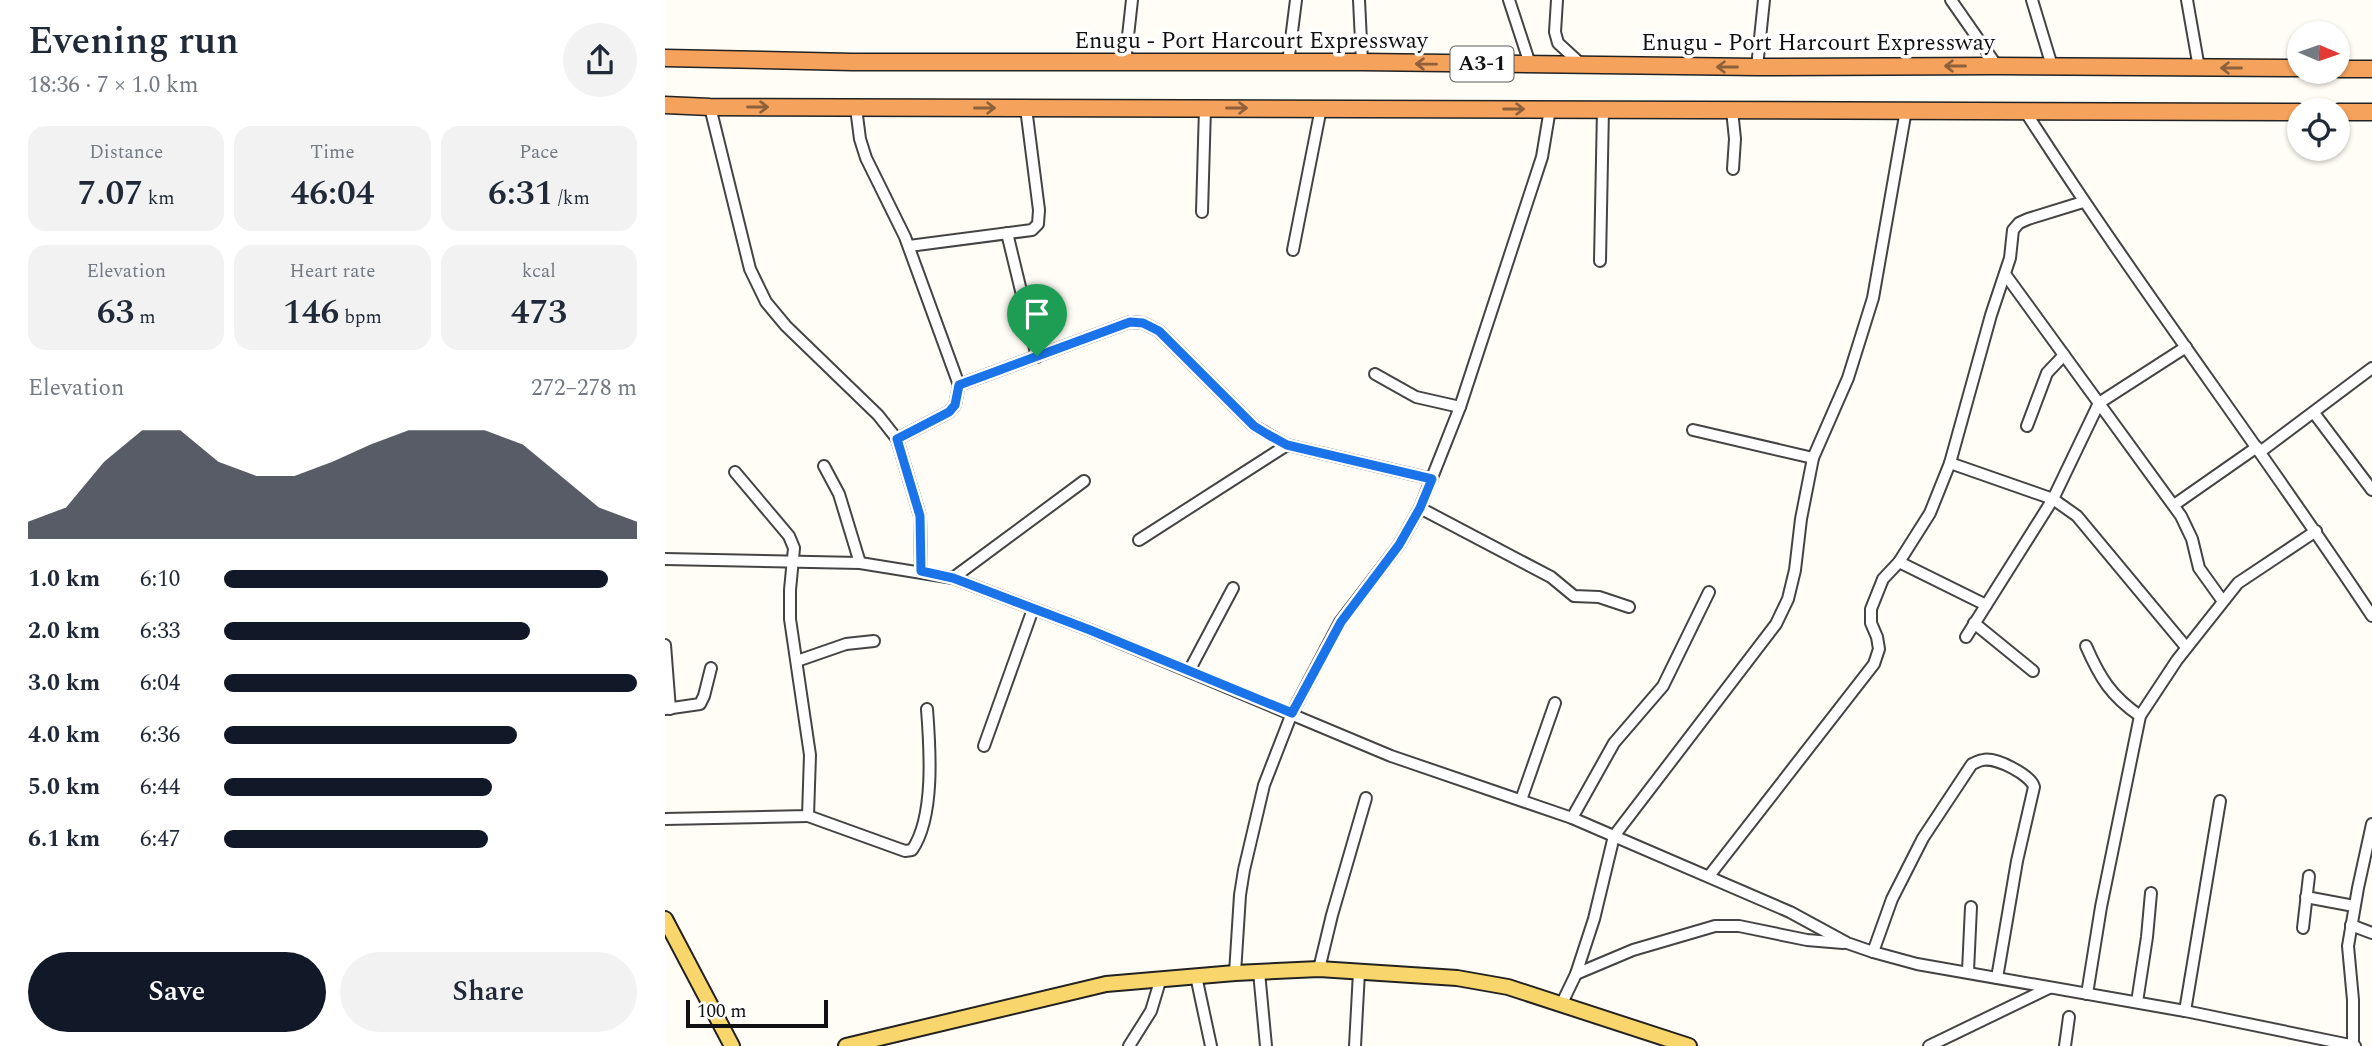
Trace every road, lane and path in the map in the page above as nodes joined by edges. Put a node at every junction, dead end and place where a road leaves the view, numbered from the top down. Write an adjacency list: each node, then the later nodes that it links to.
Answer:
1 (1132, 0): 12 (street)
2 (1296, 0): 13 (street)
3 (1359, 0): 11 (street)
4 (1509, 0): 14 (street)
5 (1557, 0): 15 (street)
6 (1765, 0): 18 (street)
7 (1951, 0): 16 (street)
8 (2032, 0): 17 (street)
9 (2187, 0): 19 (street)
10 (665, 58): 12 (highway, Enugu - Port Harcourt Expressway / A3-1)
11 (1362, 62): 13 (highway, Enugu - Port Harcourt Expressway / A3-1); 14 (highway, Enugu - Port Harcourt Expressway / A3-1, one-way to 11)
12 (1125, 63): 13 (highway, Enugu - Port Harcourt Expressway / A3-1)
13 (1288, 63)
14 (1530, 64): 15 (highway, Enugu - Port Harcourt Expressway / A3-1)
15 (1583, 66): 18 (highway, Enugu - Port Harcourt Expressway / A3-1, one-way to 15)
16 (1997, 66): 17 (highway, Enugu - Port Harcourt Expressway / A3-1); 18 (highway, Enugu - Port Harcourt Expressway / A3-1, one-way to 18)
17 (2052, 66): 19 (highway, Enugu - Port Harcourt Expressway / A3-1)
18 (1757, 67)
19 (2199, 68): 20 (highway, Enugu - Port Harcourt Expressway / A3-1, one-way to 19)
20 (2287, 68)
21 (2350, 69): 22 (highway)
22 (2372, 69)
23 (665, 105): 24 (highway, A3-1)
24 (710, 107): 25 (highway, A3-1, one-way to 25); 56 (street)
25 (856, 108): 26 (highway, A3-1, one-way to 26); 41 (street)
26 (1026, 108): 27 (highway, A3-1); 40 (street)
27 (1205, 108): 28 (highway, A3-1, one-way to 28); 39 (street)
28 (1321, 108): 29 (highway, A3-1, one-way to 29); 42 (street)
29 (1550, 109): 30 (highway, A3-1); 52 (street)
30 (1603, 109): 31 (highway, A3-1); 43 (street)
31 (1732, 110): 32 (highway, A3-1); 37 (street)
32 (1906, 110): 33 (highway, A3-1); 59 (street)
33 (2025, 111): 34 (highway, A3-1); 38 (street)
34 (2287, 112)
35 (2350, 112): 36 (highway)
36 (2372, 113)
37 (1733, 169)
38 (2083, 202): 44 (street); 45 (street)
39 (1202, 212)
40 (1007, 233): 41 (street); 47 (street)
41 (908, 246): 50 (street)
42 (1293, 250)
43 (1600, 261)
44 (2005, 274): 46 (street); 60 (street)
45 (2186, 347): 51 (street); 58 (street)
46 (2064, 355): 51 (street); 54 (street)
47 (1037, 356): 50 (street); 57 (street)
48 (2372, 368): 53 (street)
49 (1374, 374): 52 (street)
50 (959, 385): 56 (street)
51 (2099, 403): 66 (street); 67 (street)
52 (1460, 407): 63 (street)
53 (2314, 413): 58 (street); 65 (street)
54 (2027, 426)
55 (1693, 430): 59 (street)
56 (897, 439): 75 (street)
57 (1287, 445): 63 (street); 70 (street)
58 (2258, 450): 67 (street); 69 (street)
59 (1813, 458): 107 (street)
60 (1950, 463): 66 (street); 73 (street)
61 (824, 466): 74 (street)
62 (735, 472): 72 (street)
63 (1432, 479): 68 (street)
64 (1084, 481): 76 (street)
65 (2372, 490)
66 (2053, 499): 80 (street); 89 (street)
67 (2173, 505): 79 (street)
68 (1420, 508): 81 (street); 97 (street)
69 (2316, 531): 79 (street); 83 (street)
70 (1139, 540)
71 (665, 559): 72 (street)
72 (793, 561): 74 (street); 90 (street)
73 (1899, 562): 80 (street); 108 (street)
74 (860, 563): 75 (street)
75 (921, 571): 76 (street)
76 (953, 578): 82 (street)
77 (1233, 588): 92 (street)
78 (1709, 592): 104 (street)
79 (2222, 600): 89 (street)
80 (1986, 605): 84 (street)
81 (1629, 607)
82 (1033, 608): 92 (street); 99 (street)
83 (2372, 616)
84 (1974, 623): 85 (street); 93 (street)
85 (1966, 637)
86 (874, 641): 90 (street)
87 (665, 645): 95 (street)
88 (2086, 646): 98 (street)
89 (2186, 647): 98 (street)
90 (797, 661): 103 (street)
91 (711, 668): 95 (street)
92 (1189, 671): 97 (street)
93 (2033, 671)
94 (1555, 703): 101 (street)
95 (667, 709)
96 (927, 709): 103 (street)
97 (1292, 713): 101 (street); 124 (street)
98 (2140, 716): 130 (street)
99 (984, 746)
100 (1366, 798): 120 (street)
101 (1521, 800): 104 (street)
102 (2220, 801): 133 (street)
103 (808, 816): 105 (street)
104 (1572, 818): 107 (street)
105 (665, 819)
106 (2372, 824): 112 (street)
107 (1614, 836): 108 (street); 125 (street)
108 (1709, 876): 118 (street)
109 (2309, 876): 111 (street)
110 (2151, 893): 131 (street)
111 (2306, 897): 112 (street); 116 (street)
112 (2354, 906): 115 (street)
113 (1971, 907): 121 (street)
114 (665, 919): 136 (main road)
115 (2351, 925): 117 (street); 145 (street)
116 (2303, 928)
117 (2372, 933)
118 (1847, 943): 119 (street); 125 (street)
119 (1873, 952): 121 (street); 128 (street)
120 (1319, 969): 122 (main road); 123 (main road)
121 (1968, 971): 128 (street)
122 (1259, 972): 124 (main road); 140 (street)
123 (1359, 972): 132 (main road); 141 (street)
124 (1235, 973): 126 (main road)
125 (1576, 974): 132 (street)
126 (1196, 976): 127 (main road); 139 (street)
127 (1161, 978): 137 (main road); 138 (street)
128 (1997, 978): 129 (street)
129 (2049, 988): 130 (street); 135 (street)
130 (2087, 994): 131 (street)
131 (2137, 1002): 133 (street)
132 (1562, 1003): 142 (main road)
133 (2185, 1011): 145 (street)
134 (2069, 1017): 144 (street)
135 (1944, 1043): 143 (street)
136 (731, 1046)
137 (846, 1046)
138 (1129, 1046)
139 (1211, 1046)
140 (1266, 1046)
141 (1355, 1046)
142 (1689, 1046)
143 (1929, 1046)
144 (2065, 1046)
145 (2354, 1046)

